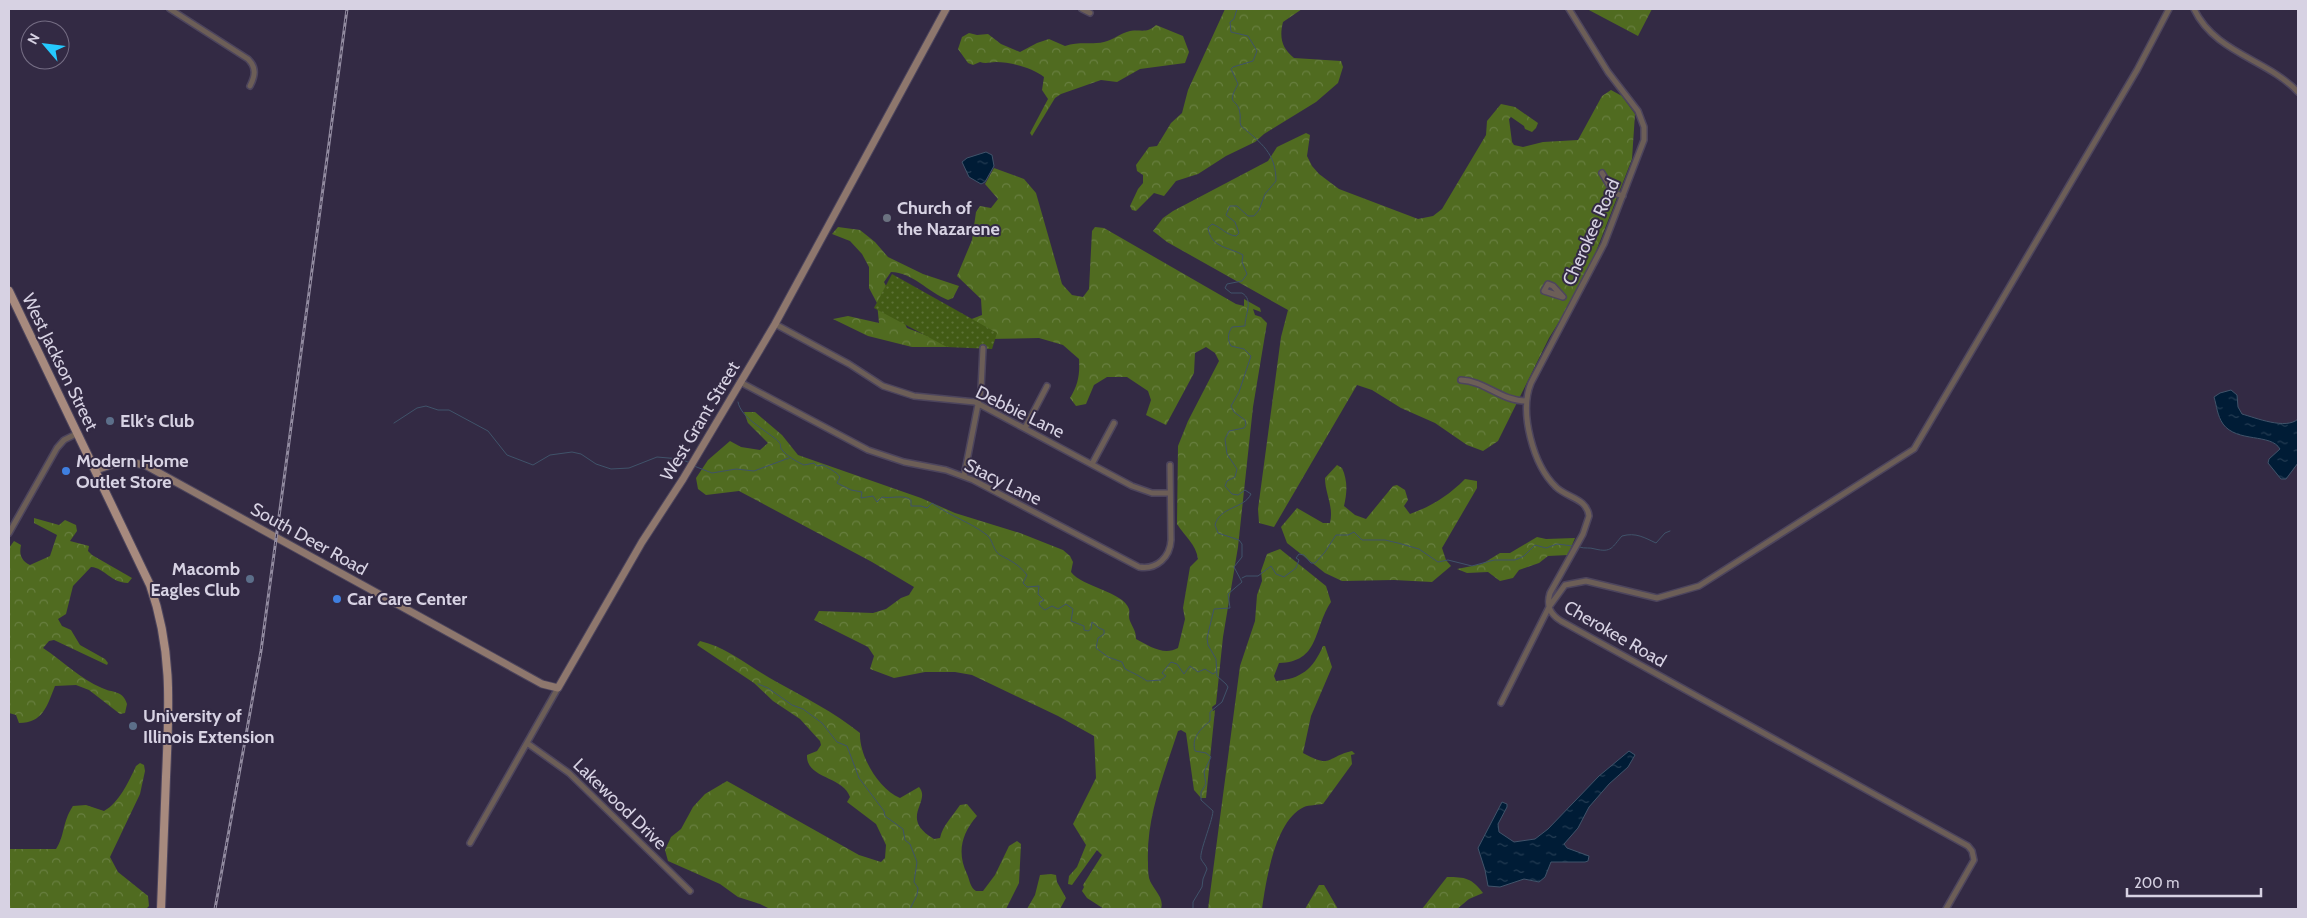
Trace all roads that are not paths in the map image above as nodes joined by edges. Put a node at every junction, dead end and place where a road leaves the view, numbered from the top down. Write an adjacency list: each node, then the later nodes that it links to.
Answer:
1 (170, 9): 8 (street)
2 (946, 9): 15 (main road, West Grant Street)
3 (1082, 9): 4 (street)
4 (1089, 9)
5 (1569, 9): 11 (street, Cherokee Road)
6 (2169, 9): 31 (street)
7 (2194, 9): 9 (street)
8 (250, 86)
9 (2298, 92)
10 (1602, 173): 11 (street)
11 (1623, 196): 14 (street, Cherokee Road)
12 (9, 291): 24 (main road, West Jackson Street)
13 (1563, 297): 14 (street)
14 (1575, 302): 20 (street, Cherokee Road)
15 (775, 324): 18 (main road, West Grant Street); 21 (street, Debbie Lane)
16 (983, 348): 21 (street)
17 (1461, 380): 20 (street)
18 (740, 382): 28 (street, Stacy Lane); 32 (main road, West Grant Street)
19 (1047, 386): 23 (street)
20 (1526, 401): 31 (street, Cherokee Road)
21 (979, 404): 23 (street, Debbie Lane); 28 (street)
22 (1114, 423): 25 (street)
23 (1025, 428): 25 (street, Debbie Lane)
24 (78, 433): 27 (main road, West Jackson Street); 30 (street)
25 (1092, 464): 29 (street, Debbie Lane)
26 (1170, 465): 29 (street, Stacy Lane)
27 (96, 470): 32 (main road, South Deer Road); 37 (main road, West Jackson Street)
28 (964, 476): 29 (street, Stacy Lane)
29 (1170, 493)
30 (9, 533)
31 (1549, 607): 33 (street); 38 (street, Cherokee Road)
32 (558, 688): 34 (street, West Grant Street)
33 (1501, 703)
34 (527, 743): 35 (street, West Grant Street); 36 (street, Lakewood Drive)
35 (470, 843)
36 (690, 892)
37 (161, 909)
38 (1946, 909)

